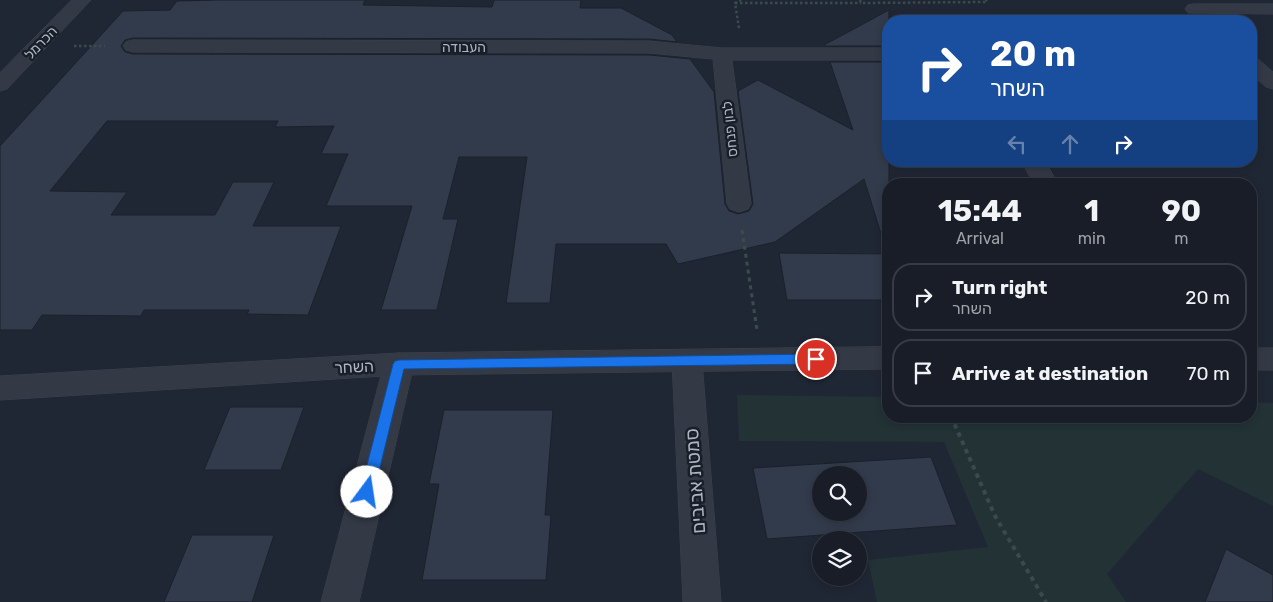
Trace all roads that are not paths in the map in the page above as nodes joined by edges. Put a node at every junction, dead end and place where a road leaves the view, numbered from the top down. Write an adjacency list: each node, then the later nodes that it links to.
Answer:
1 (82, 0): 9 (street, הכרמל)
2 (1273, 9): 3 (street)
3 (1195, 10)
4 (133, 46): 5 (street, העבודה)
5 (722, 54): 6 (street, העבודה); 12 (street, לבון פנחס)
6 (882, 54)
7 (1257, 68): 8 (street)
8 (1273, 83)
9 (0, 85)
10 (1036, 167): 11 (street)
11 (1043, 178)
12 (739, 204)
13 (882, 358): 16 (street, השחר)
14 (1257, 359): 15 (street)
15 (1273, 359)
16 (687, 360): 17 (street, השחר); 20 (street, סמטת אביבים)
17 (399, 364): 18 (street, השחר); 19 (street)
18 (0, 388)
19 (340, 602)
20 (702, 602)

